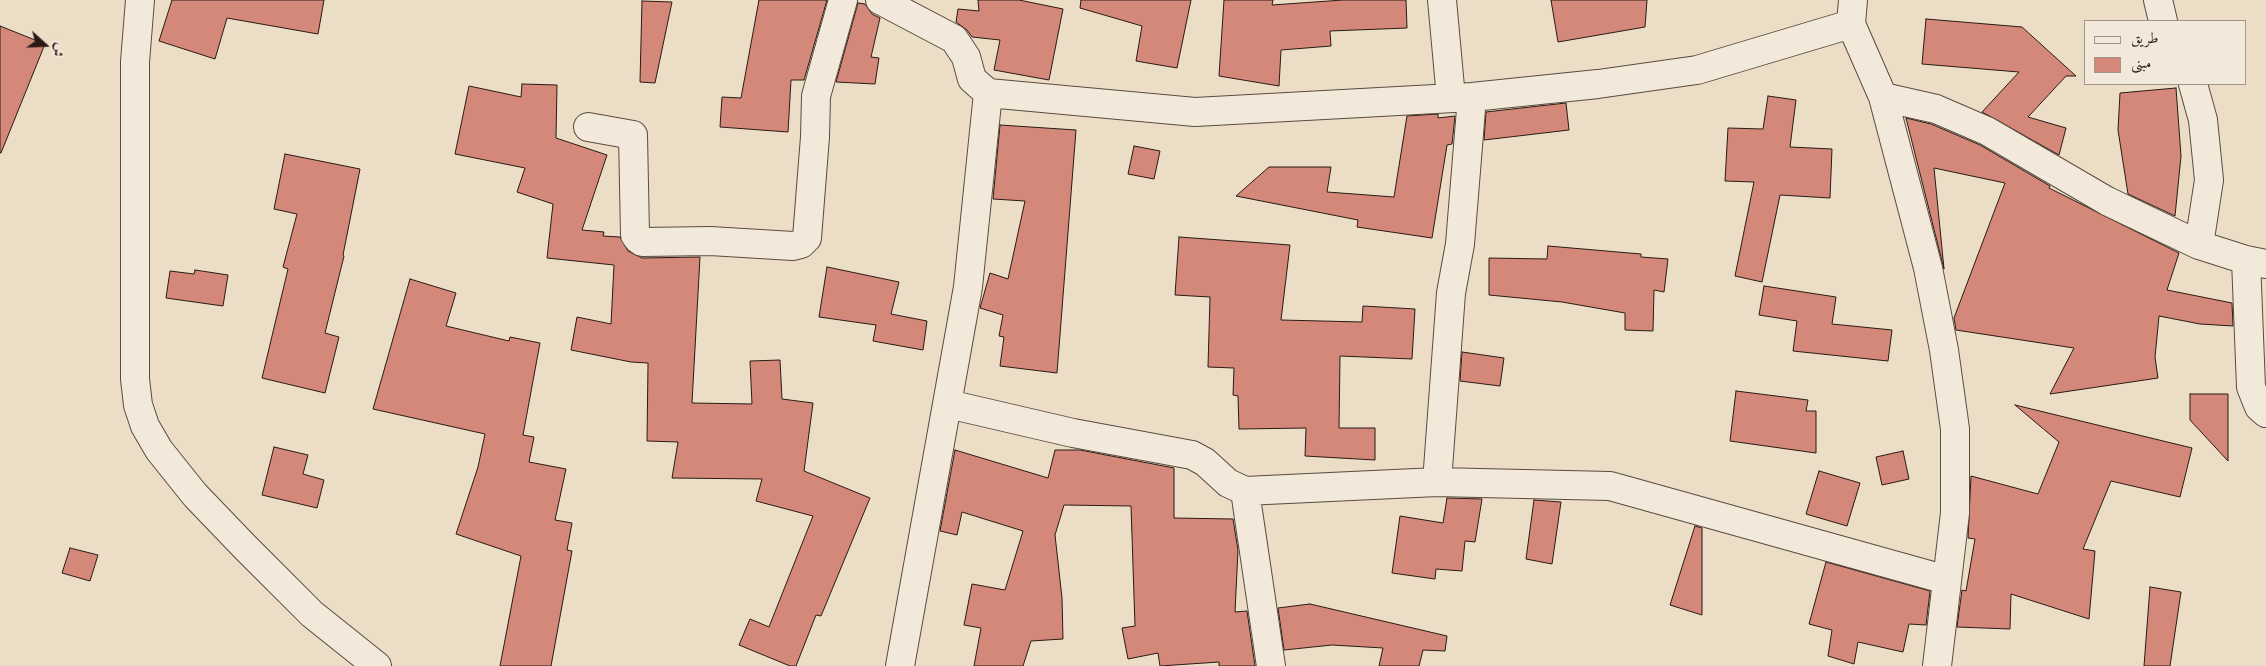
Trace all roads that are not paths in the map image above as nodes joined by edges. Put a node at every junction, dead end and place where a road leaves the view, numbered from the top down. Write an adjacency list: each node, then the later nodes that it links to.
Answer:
1 (140, 0): 20 (street)
2 (843, 0): 12 (street)
3 (880, 0): 9 (street)
4 (1442, 0): 11 (street)
5 (2158, 0): 7 (street)
6 (1852, 12): 10 (street); 11 (street)
7 (2163, 20)
8 (2193, 85): 13 (street)
9 (988, 93): 11 (street); 15 (street)
10 (1883, 96): 13 (street); 19 (street)
11 (1462, 98): 17 (street)
12 (588, 127)
13 (2199, 244): 14 (street)
14 (2256, 262): 16 (street)
15 (948, 404): 18 (street); 21 (street)
16 (2266, 412)
17 (1437, 482): 18 (street); 19 (street)
18 (1245, 491): 22 (street)
19 (1947, 580): 23 (street)
20 (377, 666)
21 (900, 666)
22 (1271, 666)
23 (1937, 666)

